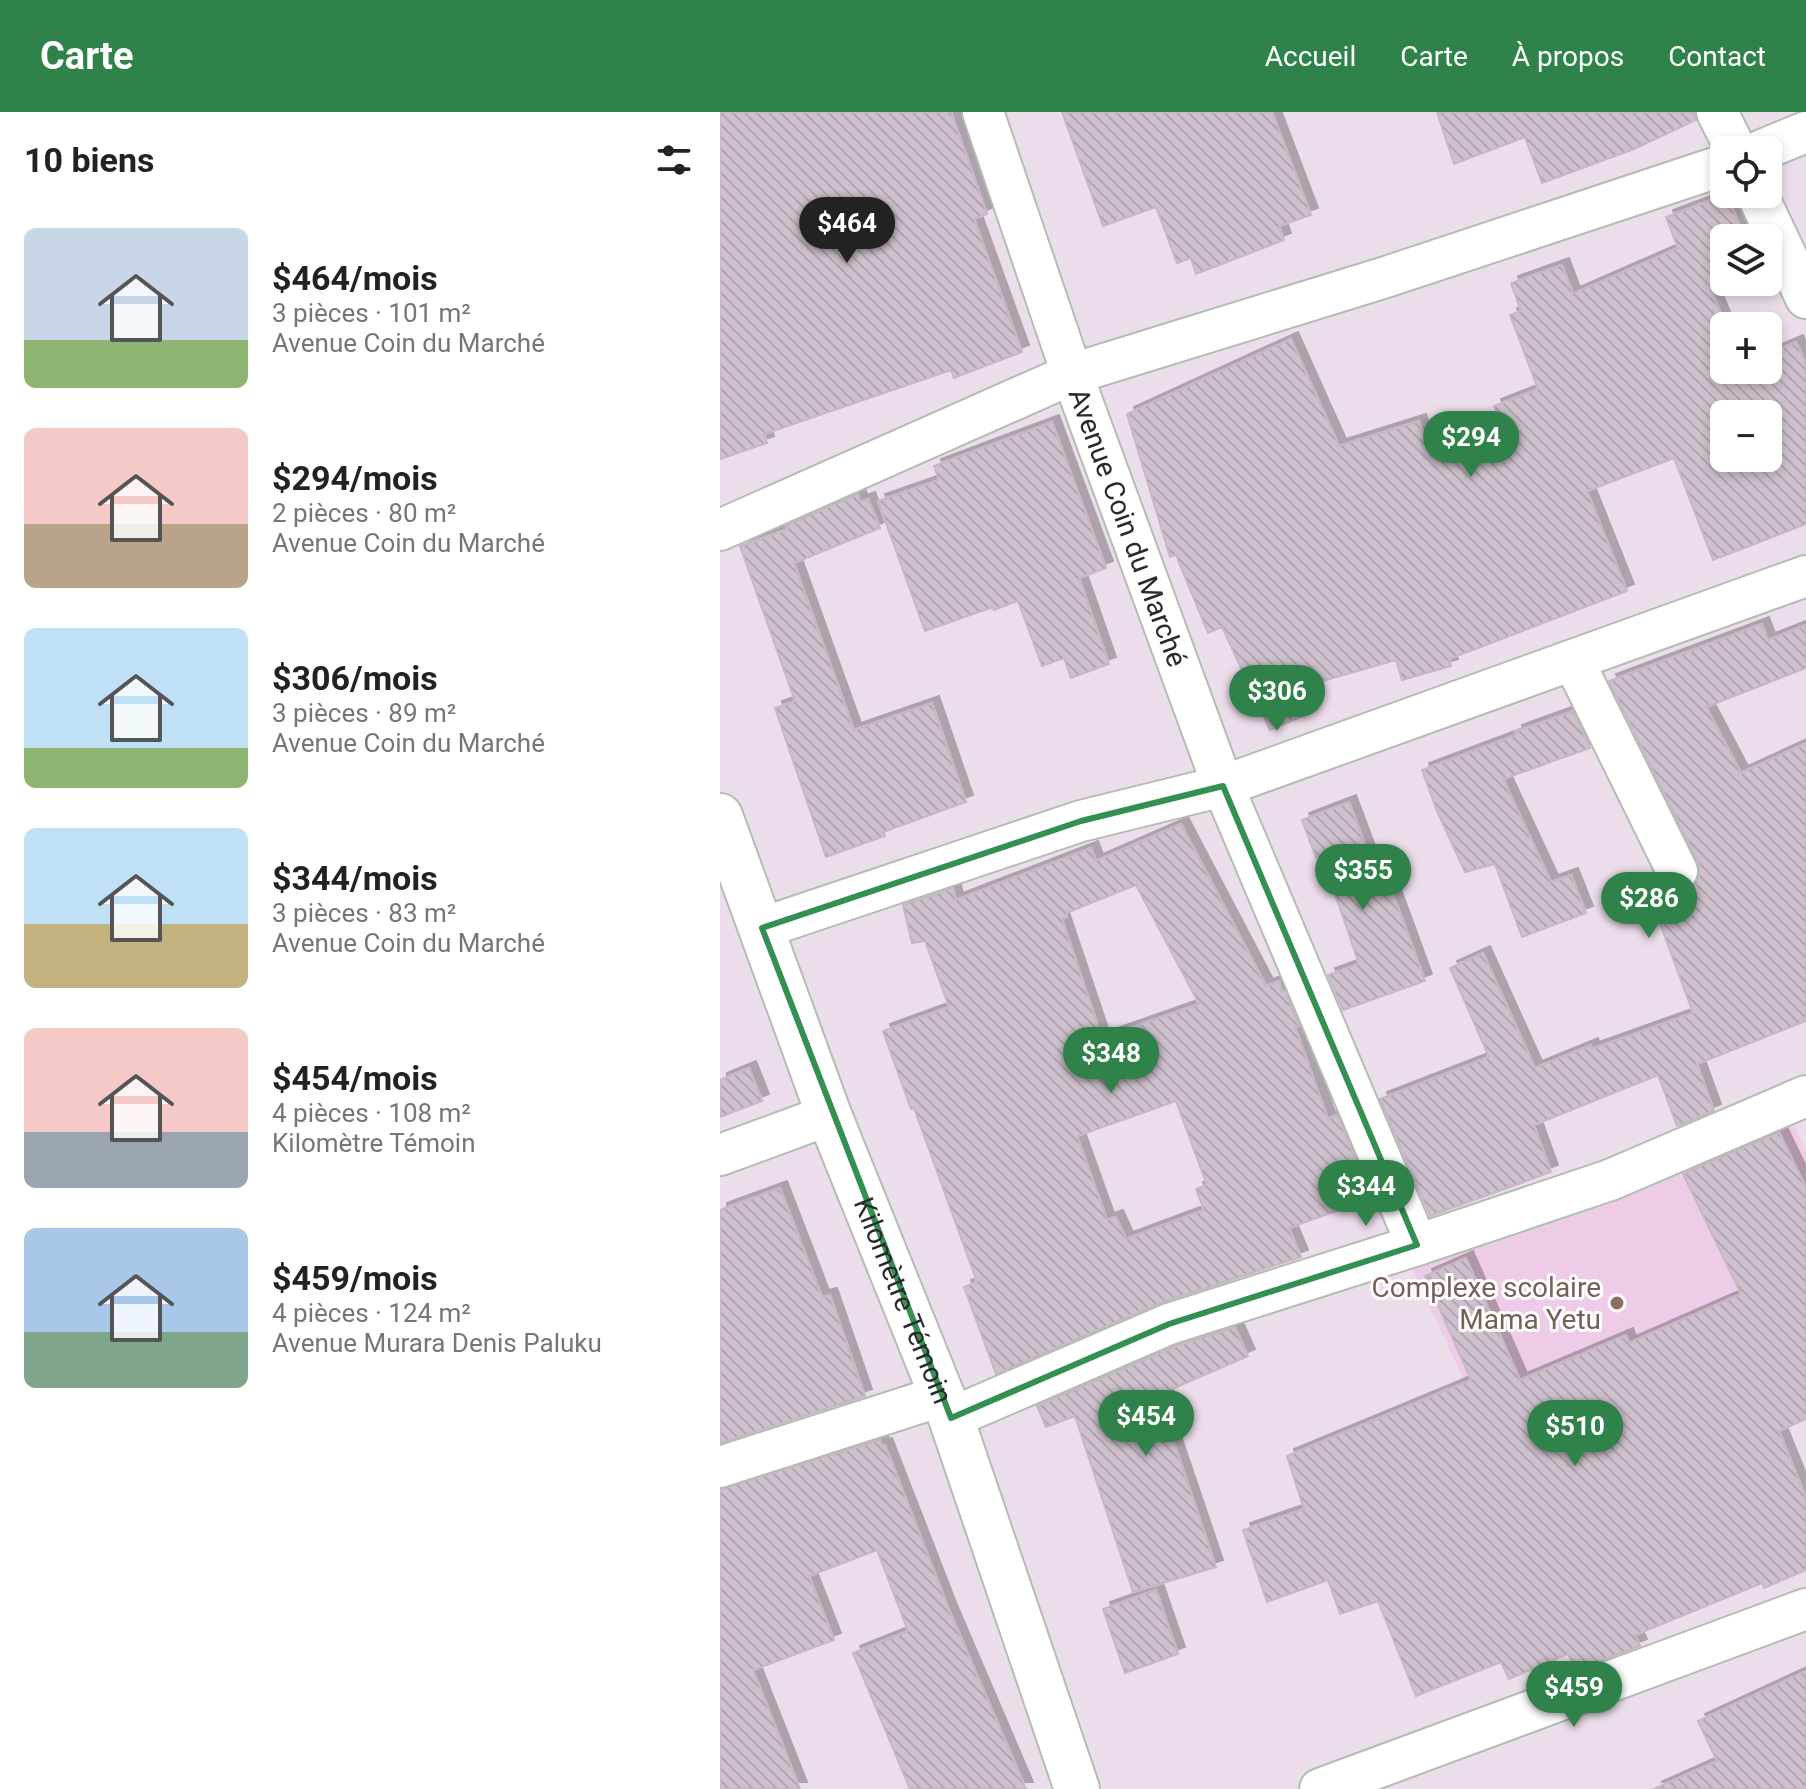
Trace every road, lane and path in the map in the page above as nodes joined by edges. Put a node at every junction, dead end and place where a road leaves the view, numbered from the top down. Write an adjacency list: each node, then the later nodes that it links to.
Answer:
1 (983, 112): 9 (street, Avenue Coin du Marché)
2 (1717, 112): 4 (street)
3 (1806, 132): 5 (street)
4 (1729, 136)
5 (1782, 142)
6 (1710, 170): 9 (street)
7 (1764, 208): 8 (street)
8 (1806, 298)
9 (1072, 374): 10 (street); 13 (street, Avenue Coin du Marché)
10 (720, 530)
11 (1806, 576): 12 (street)
12 (1573, 660): 13 (street); 15 (street)
13 (1223, 786): 16 (street); 20 (street, Avenue Coin du Marché)
14 (720, 816): 16 (main road, Kilomètre Témoin)
15 (1677, 871)
16 (762, 928): 18 (main road, Kilomètre Témoin)
17 (1806, 1096): 20 (street)
18 (829, 1115): 19 (street); 21 (main road, Kilomètre Témoin)
19 (720, 1155)
20 (1417, 1245): 21 (street)
21 (946, 1407): 22 (street); 24 (main road, Kilomètre Témoin)
22 (720, 1467)
23 (1806, 1609): 25 (street)
24 (1077, 1789)
25 (1320, 1789)

